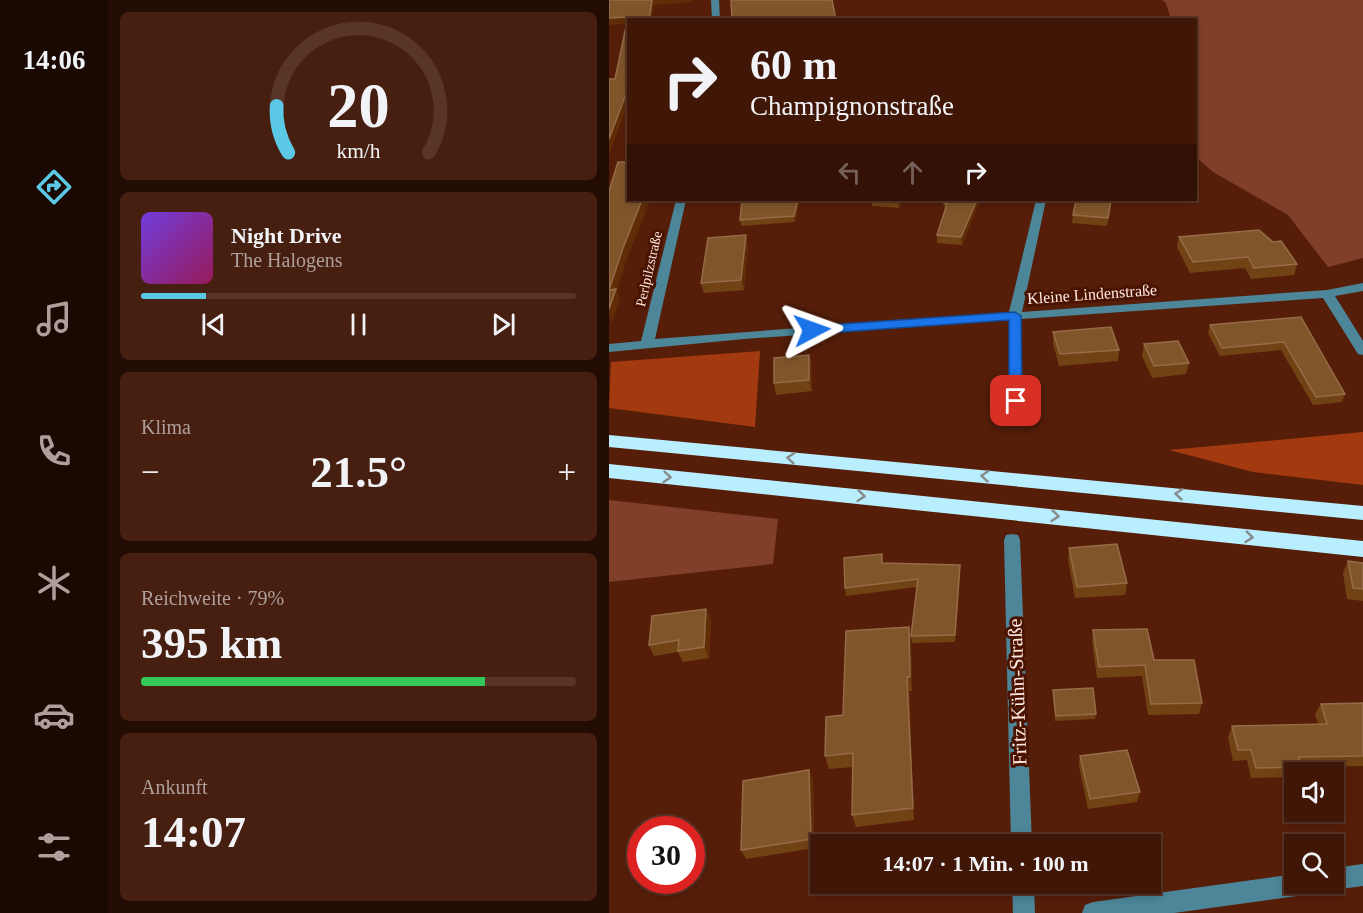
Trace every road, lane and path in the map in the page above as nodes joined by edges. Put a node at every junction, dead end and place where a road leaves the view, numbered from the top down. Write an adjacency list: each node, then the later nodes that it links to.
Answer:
1 (715, 0): 2 (street)
2 (716, 18)
3 (681, 201): 8 (street, Perlpilzstraße)
4 (1041, 201): 7 (street)
5 (1363, 287): 6 (street, Kleine Lindenstraße)
6 (1327, 294): 7 (street, Kleine Lindenstraße); 10 (street)
7 (1015, 316): 8 (street, Kleine Lindenstraße); 11 (street)
8 (647, 344): 9 (street, Kleine Lindenstraße)
9 (609, 348)
10 (1363, 351)
11 (1016, 401)
12 (609, 441): 14 (highway, one-way to 12)
13 (609, 471): 16 (highway, one-way to 16)
14 (1363, 513)
15 (1012, 540): 17 (street, Fritz-Kühn-Straße)
16 (1363, 549)
17 (1022, 834)
18 (1363, 875): 19 (street)
19 (1344, 878)
20 (1284, 887): 23 (street)
21 (1023, 894): 22 (street)
22 (1024, 913)
23 (1093, 913)

